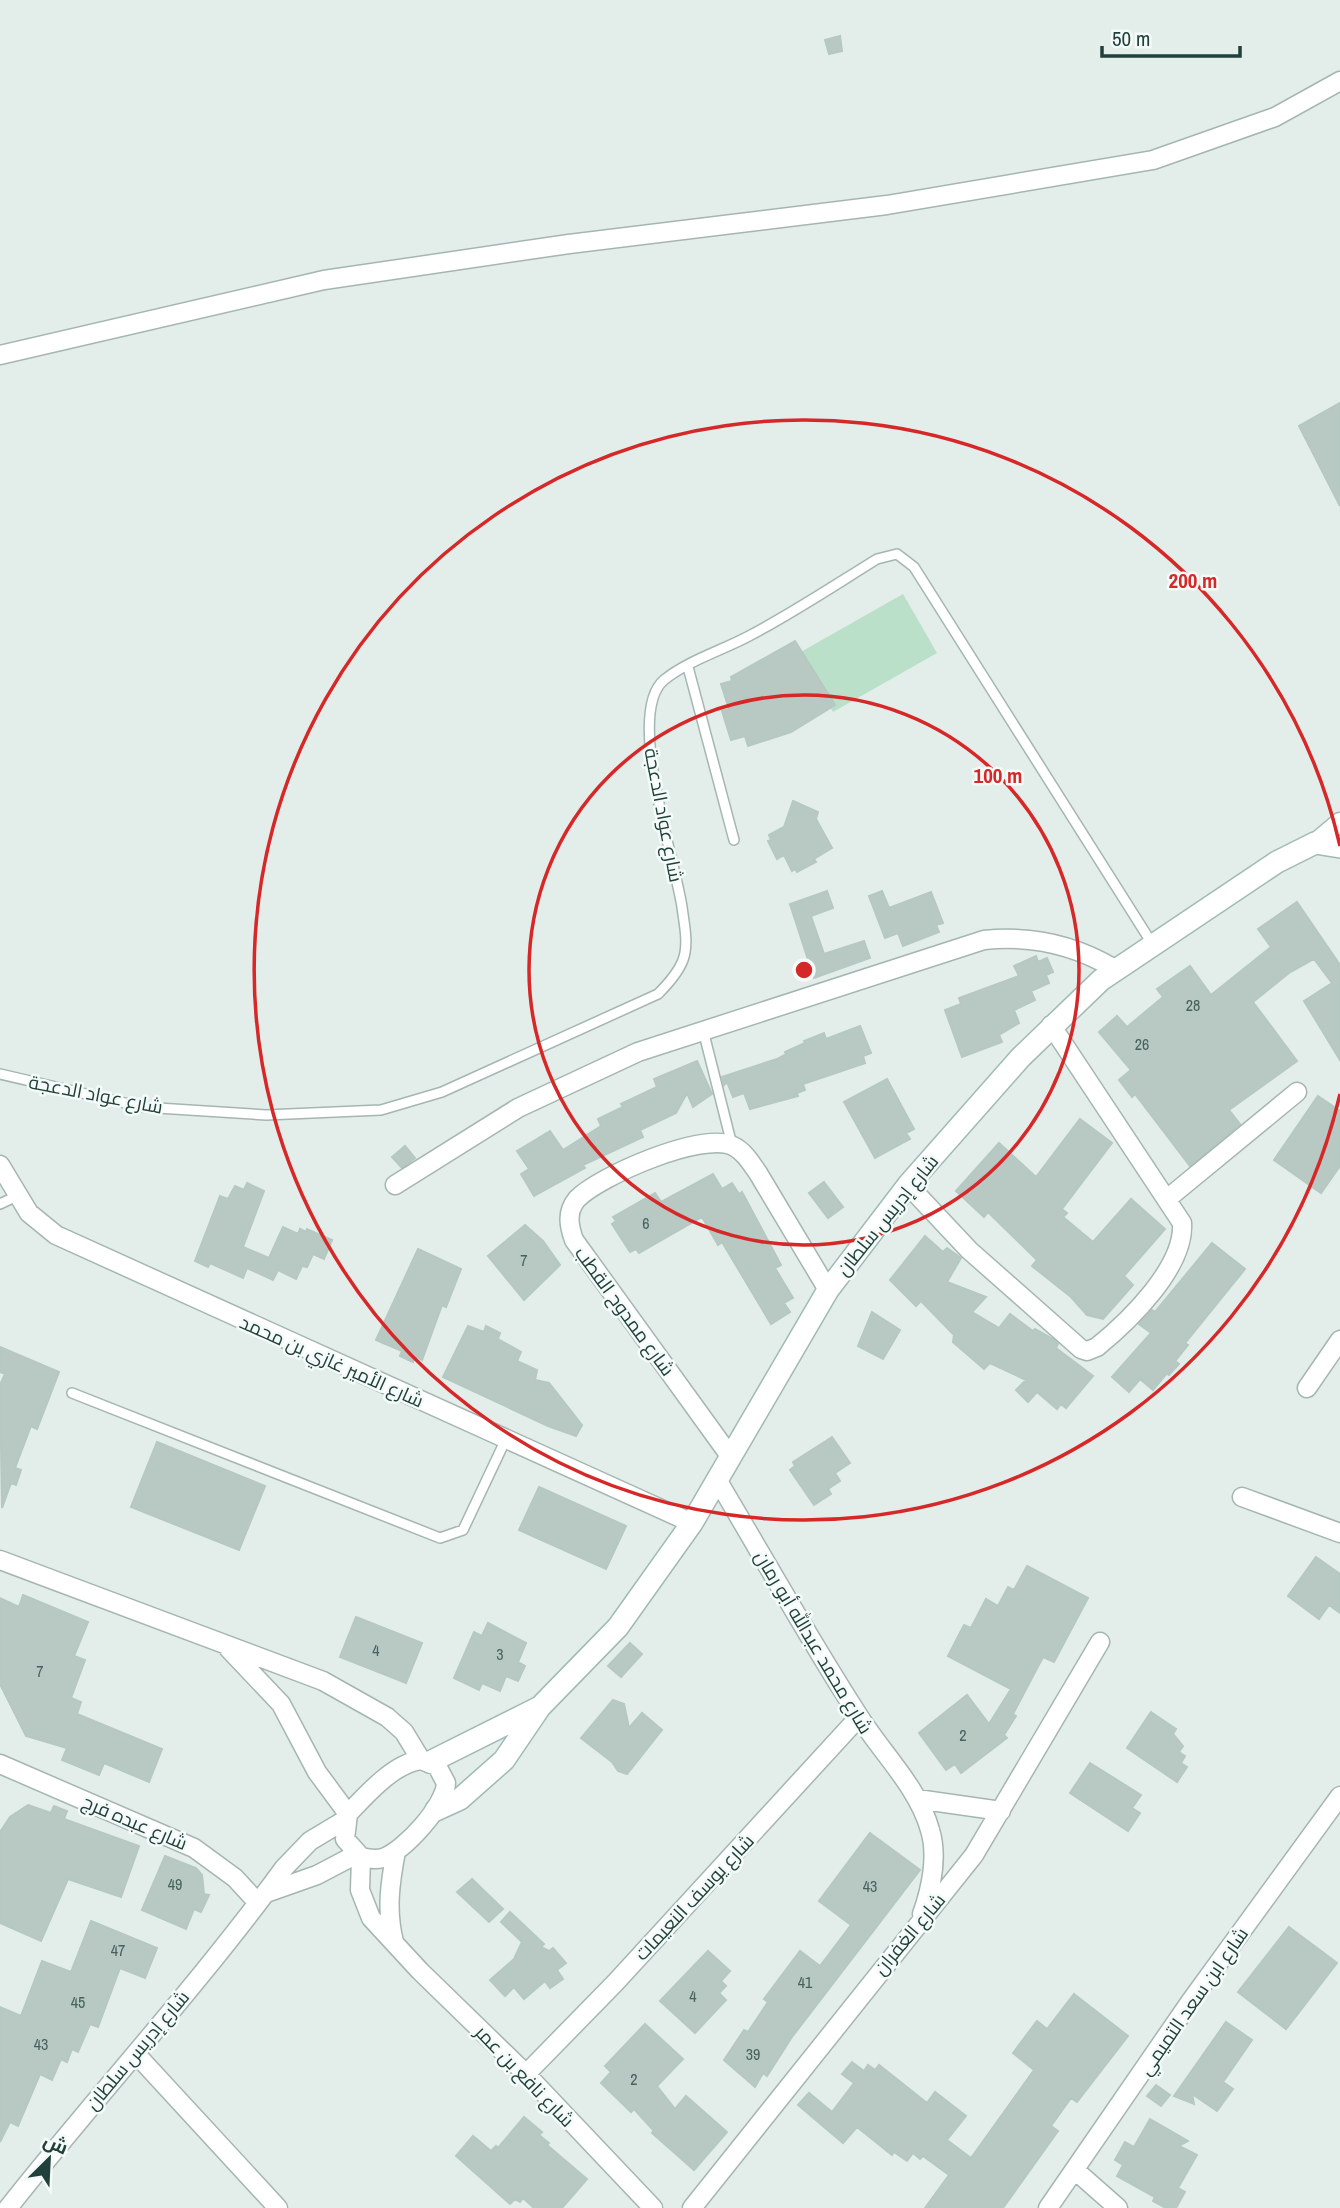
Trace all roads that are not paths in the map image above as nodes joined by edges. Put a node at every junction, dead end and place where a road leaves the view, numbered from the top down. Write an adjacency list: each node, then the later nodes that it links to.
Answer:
1 (1340, 81): 2 (street)
2 (0, 355)
3 (688, 667): 5 (lane); 8 (lane, شارع عواد الدعجة); 12 (lane, شارع عواد الدعجة)
4 (1340, 822): 6 (street, شارع إدريس سلطان)
5 (734, 839)
6 (1315, 842): 7 (street); 8 (street, شارع إدريس سلطان)
7 (1340, 847)
8 (1153, 945): 9 (street, شارع إدريس سلطان)
9 (1115, 970): 10 (street, شارع إدريس سلطان); 11 (street)
10 (1051, 1025): 17 (street, شارع إدريس سلطان); 19 (street)
11 (703, 1030): 14 (lane); 16 (street)
12 (0, 1074)
13 (1297, 1092): 19 (street)
14 (732, 1145): 21 (street); 26 (street, شارع ممدوح القطب)
15 (0, 1165): 18 (street, شارع الأمير غازي بن محمد)
16 (396, 1185)
17 (908, 1185): 19 (street); 21 (street, شارع إدريس سلطان)
18 (17, 1196): 20 (lane); 25 (street, شارع الأمير غازي بن محمد)
19 (1167, 1199)
20 (0, 1204)
21 (828, 1290): 26 (street, شارع إدريس سلطان)
22 (1340, 1340): 23 (street)
23 (1307, 1388)
24 (72, 1393): 25 (lane)
25 (506, 1439): 29 (street, شارع الأمير غازي بن محمد)
26 (730, 1456): 27 (street, شارع إدريس سلطان)
27 (718, 1481): 29 (street, شارع إدريس سلطان); 35 (street, شارع محمد عبدالله أبو رمان)
28 (1242, 1497): 30 (street)
29 (692, 1522): 34 (street, شارع إدريس سلطان)
30 (1340, 1534)
31 (0, 1560): 33 (street)
32 (1100, 1642): 41 (street, شارع الغفران)
33 (225, 1646): 36 (street); 42 (street)
34 (540, 1707): 36 (street, شارع إدريس سلطان); 40 (street, شارع إدريس سلطان)
35 (859, 1717): 39 (street, شارع محمد عبدالله أبو رمان); 49 (street, شارع يوسف النعيمات)
36 (425, 1761): 40 (street); 42 (street, شارع إدريس سلطان)
37 (0, 1764): 45 (street, شارع عبده فرج)
38 (1340, 1796): 50 (street, شارع ابن سعد التميمي)
39 (917, 1799): 41 (street); 46 (street, شارع محمد عبدالله أبو رمان)
40 (436, 1811): 43 (street)
41 (1001, 1811): 46 (street, شارع الغفران)
42 (346, 1817): 44 (street); 45 (street, شارع إدريس سلطان)
43 (396, 1851): 44 (street); 47 (street)
44 (359, 1855): 45 (street); 47 (street, شارع نافع بن عمر)
45 (261, 1897): 48 (street, شارع إدريس سلطان)
46 (918, 1924): 54 (street, شارع الغفران)
47 (395, 1946): 49 (street, شارع نافع بن عمر)
48 (136, 2054): 51 (street, شارع إدريس سلطان); 52 (street)
49 (526, 2074): 53 (street, شارع نافع بن عمر)
50 (1076, 2171): 55 (street, شارع ابن سعد التميمي); 56 (street)
51 (8, 2208)
52 (278, 2208)
53 (653, 2208)
54 (692, 2208)
55 (1048, 2208)
56 (1118, 2208)

